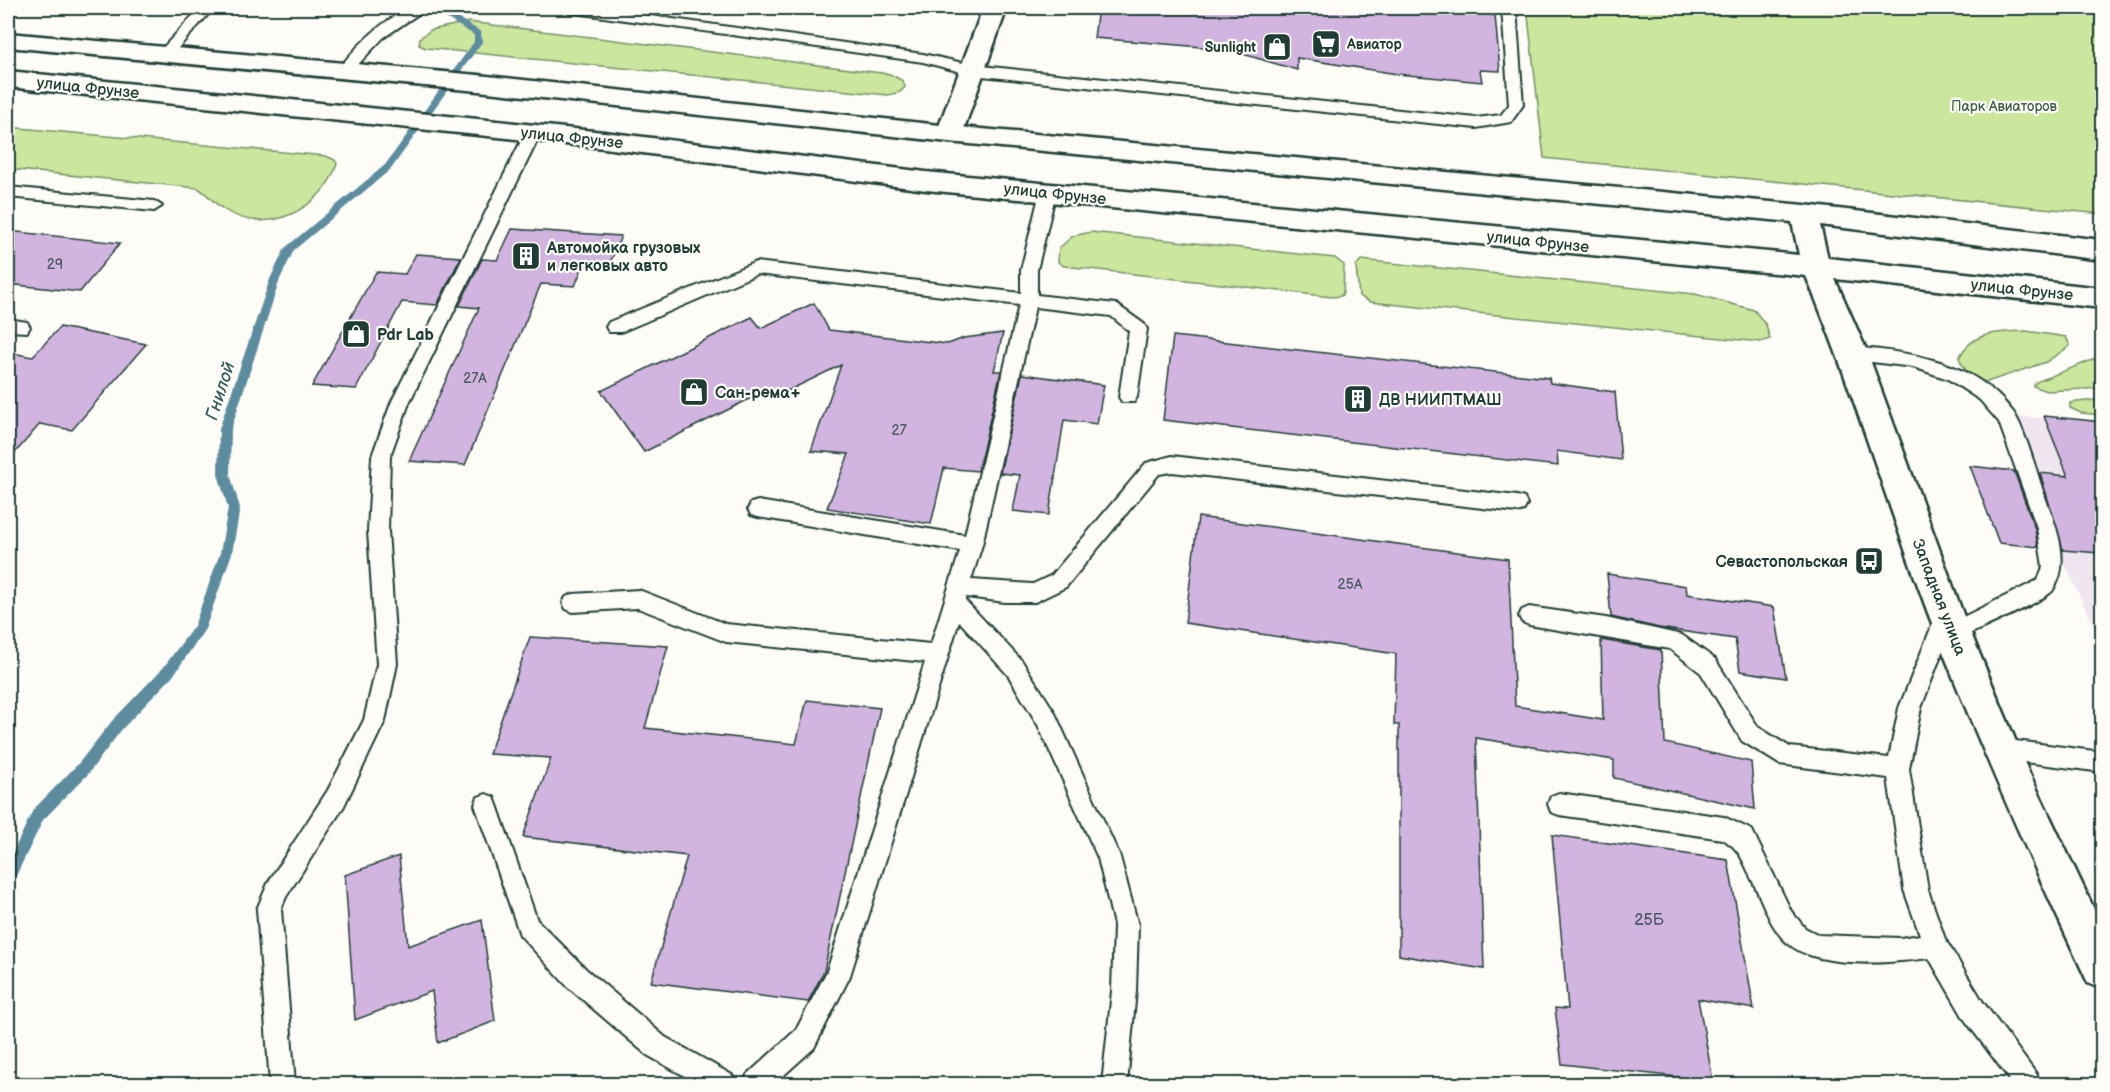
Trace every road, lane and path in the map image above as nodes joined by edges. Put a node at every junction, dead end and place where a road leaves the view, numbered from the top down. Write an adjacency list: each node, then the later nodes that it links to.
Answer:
1 (207, 8): 7 (lane)
2 (420, 8): 9 (lane)
3 (568, 8): 8 (lane)
4 (995, 8): 8 (main road)
5 (1509, 8): 8 (lane)
6 (8, 39): 7 (main road, улица Фрунзе)
7 (165, 54): 9 (main road, улица Фрунзе)
8 (972, 70): 12 (main road)
9 (344, 71): 12 (main road, улица Фрунзе)
10 (8, 79): 11 (main road, улица Фрунзе)
11 (534, 133): 12 (main road, улица Фрунзе); 40 (lane)
12 (943, 158): 14 (main road, улица Фрунзе); 16 (main road, улица Фрунзе)
13 (8, 192): 15 (lane)
14 (1048, 192): 18 (main road, улица Фрунзе); 19 (lane)
15 (154, 206)
16 (1804, 214): 17 (main road, улица Фрунзе); 18 (main road, Западная улица)
17 (2103, 250)
18 (1816, 267): 20 (main road, улица Фрунзе); 22 (main road, Западная улица)
19 (1029, 298): 21 (lane); 23 (lane); 26 (lane)
20 (2103, 298)
21 (615, 327)
22 (1853, 354): 30 (main road, Западная улица); 30 (lane)
23 (1128, 398)
24 (1517, 504): 27 (lane)
25 (758, 509): 26 (lane)
26 (972, 545): 27 (lane)
27 (956, 594): 31 (lane); 42 (lane)
28 (573, 603): 31 (lane)
29 (1529, 616): 34 (lane)
30 (1949, 623): 32 (main road, Западная улица); 34 (lane)
31 (938, 654): 39 (lane)
32 (2001, 749): 33 (lane); 38 (main road, Западная улица)
33 (2103, 762)
34 (1898, 769): 37 (lane)
35 (1559, 804): 37 (lane)
36 (486, 805): 41 (lane)
37 (1935, 945): 43 (lane)
38 (2103, 969)
39 (761, 1083)
40 (282, 1084)
41 (723, 1084)
42 (1114, 1084)
43 (2028, 1084)

